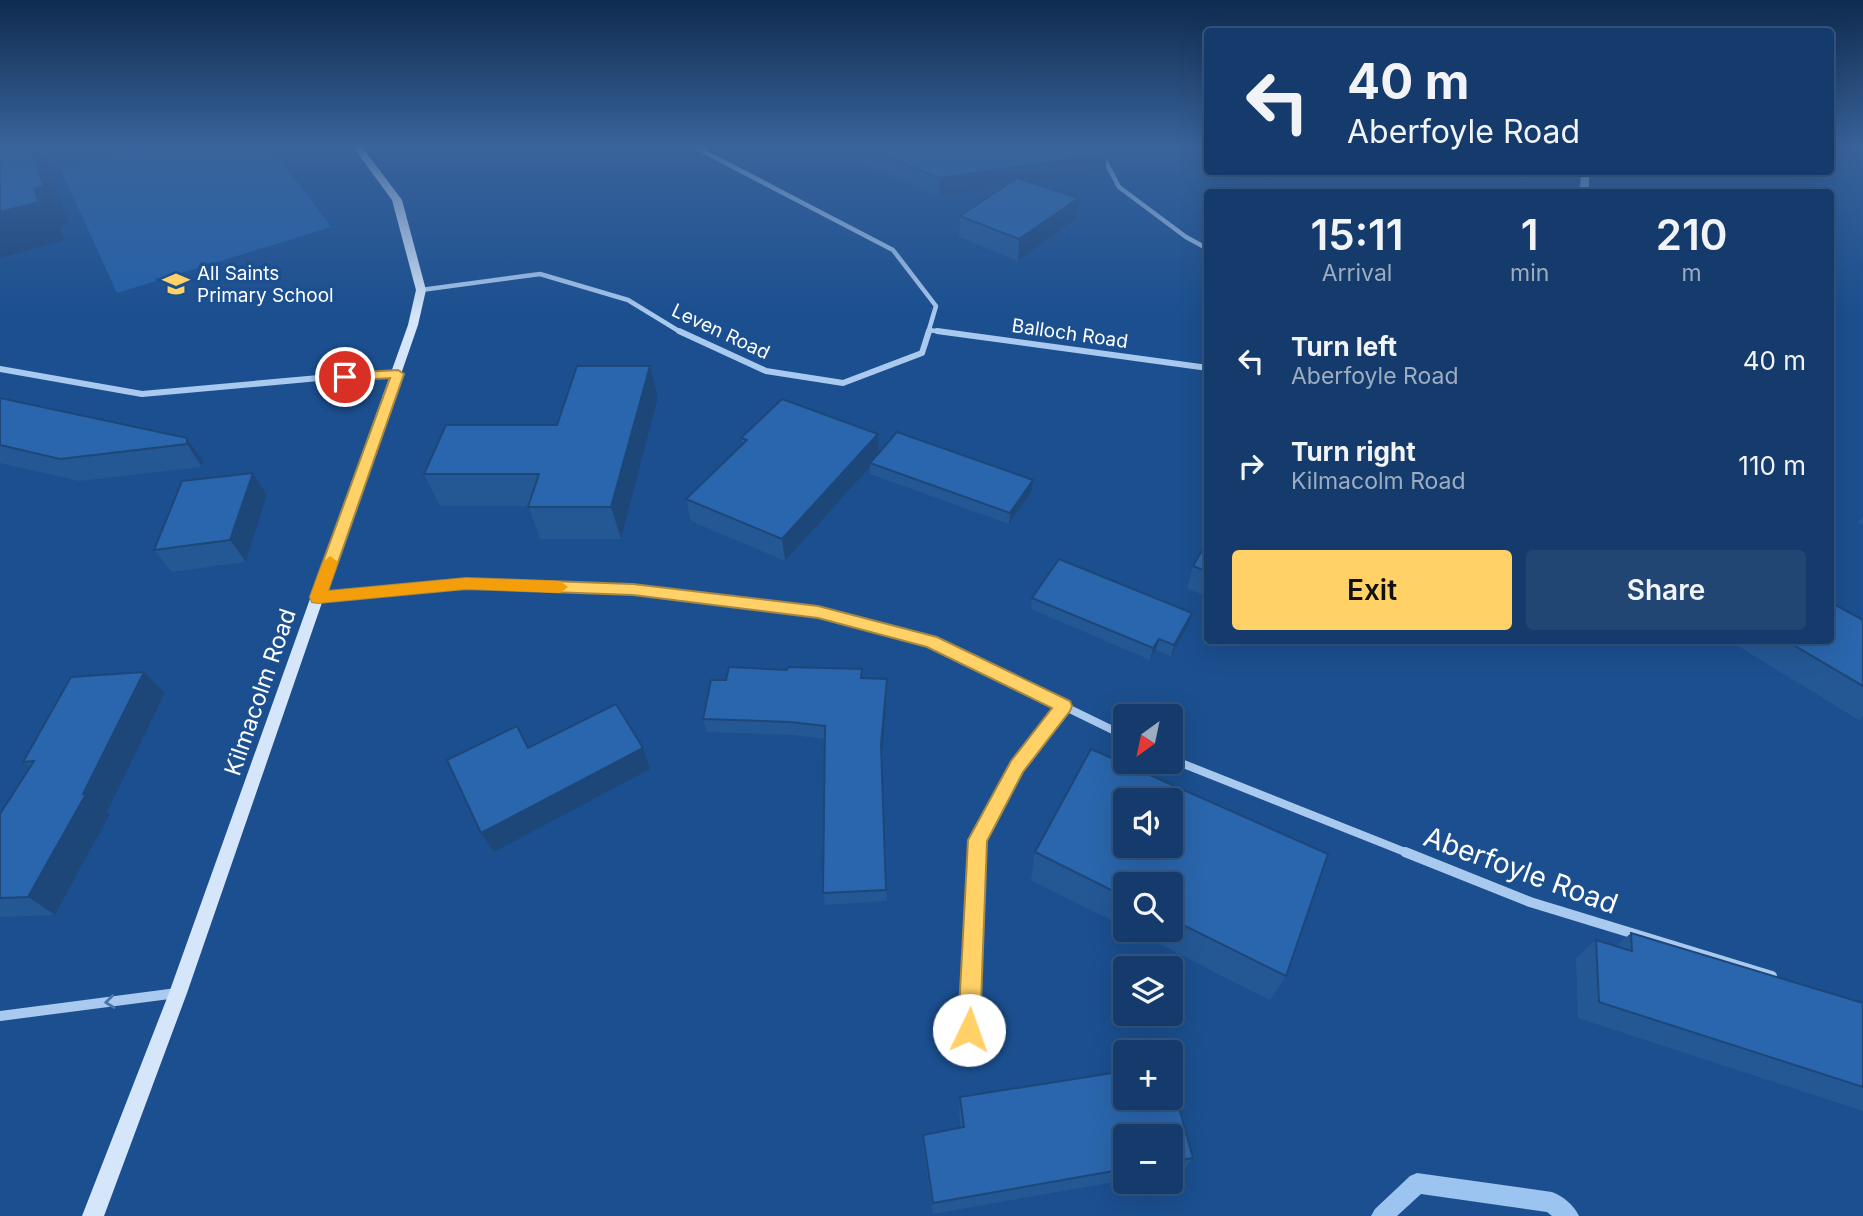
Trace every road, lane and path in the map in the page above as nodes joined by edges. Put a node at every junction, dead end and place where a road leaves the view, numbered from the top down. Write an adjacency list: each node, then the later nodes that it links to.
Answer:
1 (398, 204): 5 (main road)
2 (804, 204): 6 (street)
3 (1141, 204): 4 (street)
4 (1204, 247)
5 (421, 290): 6 (street, Leven Road); 9 (main road, Kilmacolm Road)
6 (929, 330): 7 (street, Balloch Road)
7 (1204, 367)
8 (0, 369): 9 (street)
9 (398, 374): 10 (main road, Kilmacolm Road)
10 (318, 597): 11 (street); 15 (main road, Kilmacolm Road)
11 (1064, 706): 12 (street); 17 (lane)
12 (1113, 730)
13 (1183, 763): 14 (street, Aberfoyle Road)
14 (1783, 979)
15 (178, 993): 16 (street, one-way to 16); 18 (main road, Kilmacolm Road)
16 (0, 1016)
17 (969, 1030)
18 (93, 1216)

